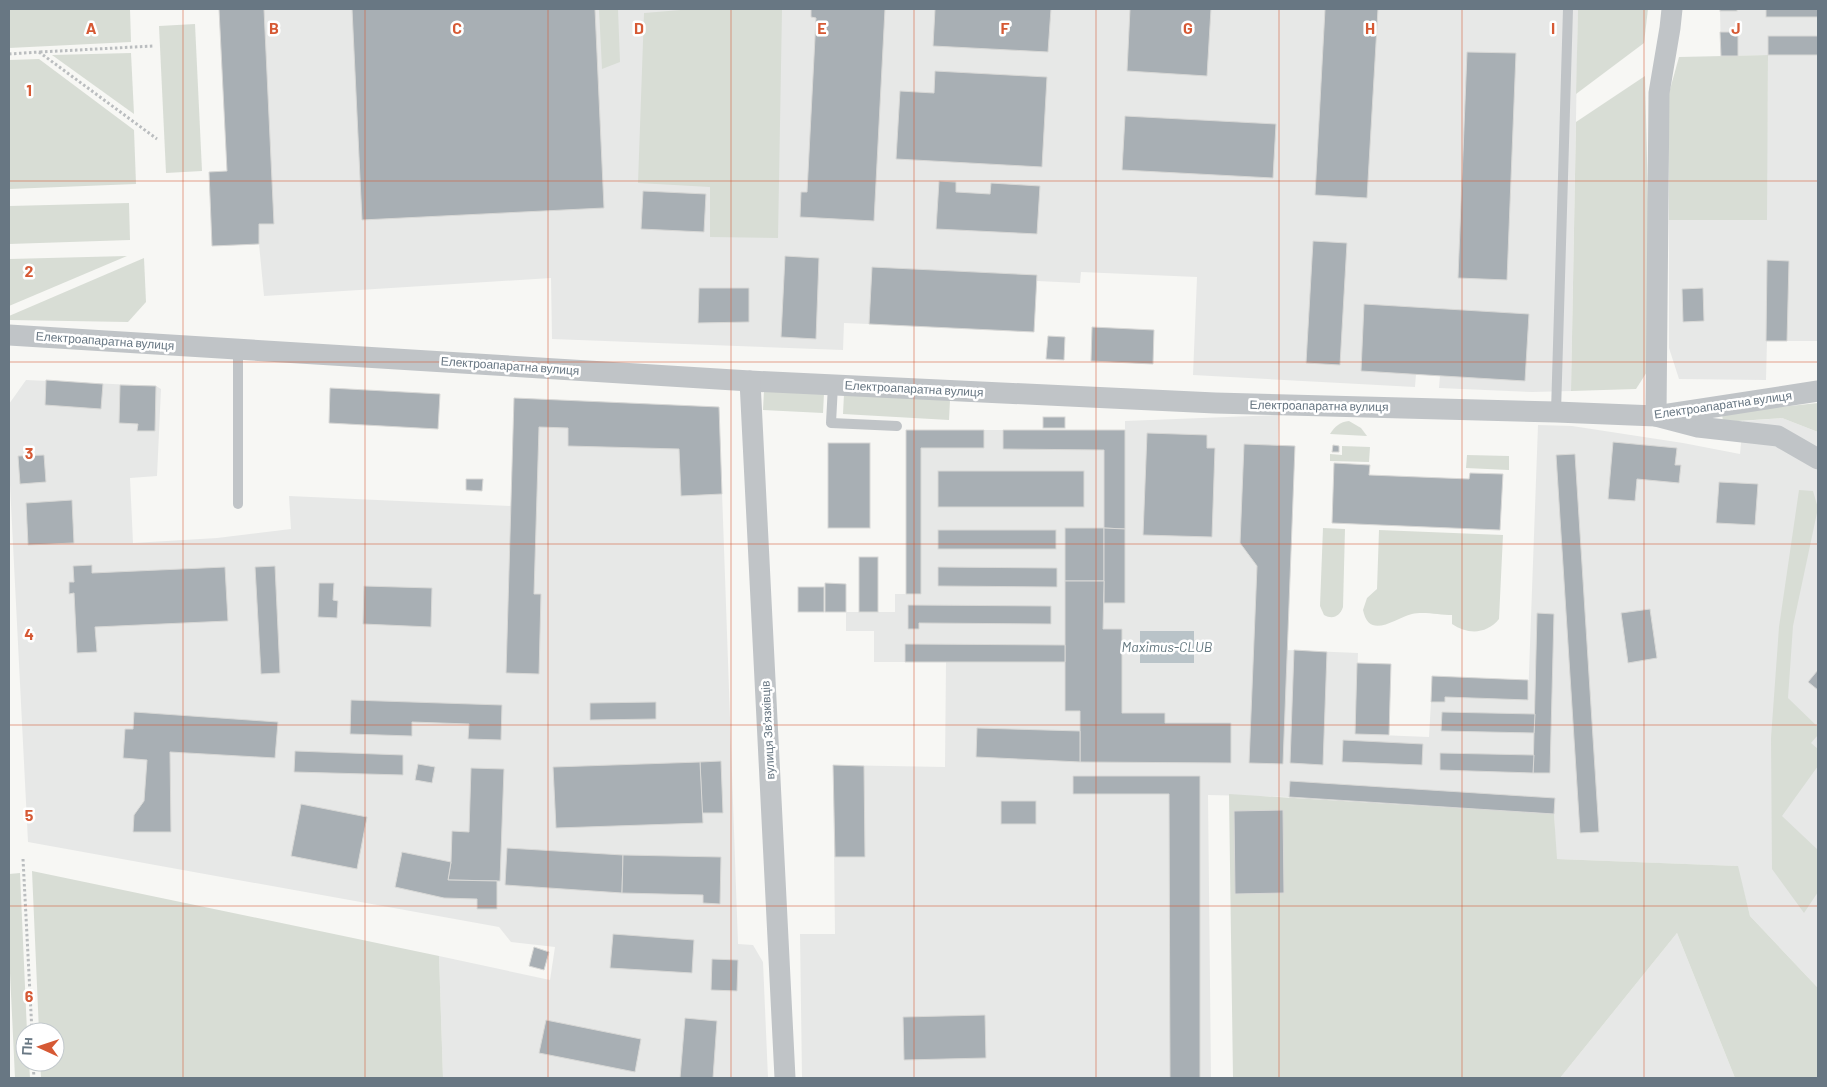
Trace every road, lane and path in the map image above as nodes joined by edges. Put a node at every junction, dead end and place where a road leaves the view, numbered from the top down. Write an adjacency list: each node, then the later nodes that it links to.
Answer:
1 (1568, 9): 12 (lane)
2 (1672, 9): 13 (street)
3 (152, 46): 4 (path)
4 (39, 52): 5 (path); 6 (path)
5 (9, 54)
6 (157, 139)
7 (9, 335): 8 (street, Електроапаратна вулиця)
8 (238, 349): 9 (street, Електроапаратна вулиця); 16 (lane)
9 (750, 381): 10 (street, Електроапаратна вулиця); 19 (street, вулиця Звʼязківців)
10 (833, 385): 12 (street, Електроапаратна вулиця); 14 (lane)
11 (1818, 391): 13 (street, Електроапаратна вулиця)
12 (1556, 412): 13 (street, Електроапаратна вулиця)
13 (1656, 416): 15 (street)
14 (897, 426)
15 (1818, 459)
16 (238, 504)
17 (23, 859): 18 (path)
18 (31, 1022)
19 (785, 1078)

